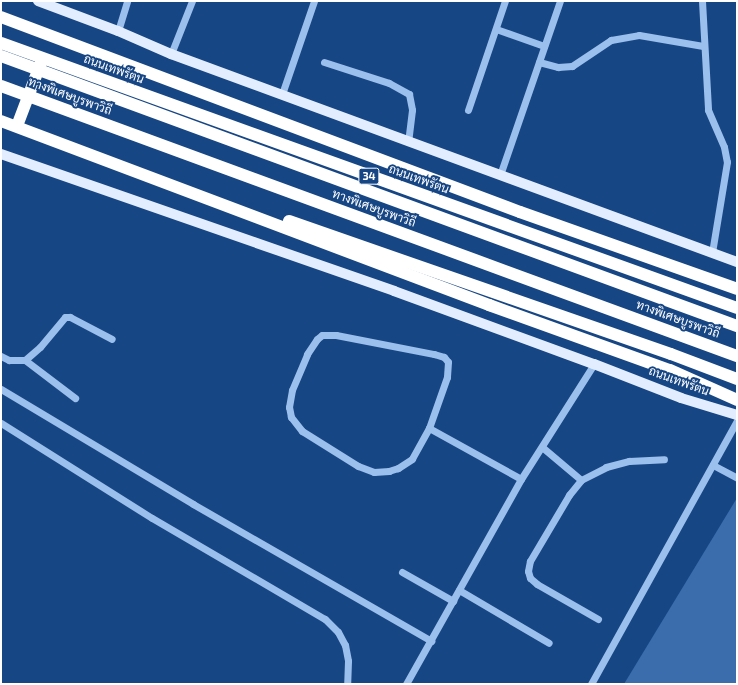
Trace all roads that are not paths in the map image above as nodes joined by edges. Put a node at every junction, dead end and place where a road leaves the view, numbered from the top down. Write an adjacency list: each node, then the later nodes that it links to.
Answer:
1 (38, 1): 10 (main road)
2 (127, 1): 10 (street)
3 (192, 1): 14 (street)
4 (314, 1): 20 (street)
5 (505, 1): 9 (street)
6 (560, 1): 12 (street)
7 (702, 1): 13 (street)
8 (1, 17): 31 (highway)
9 (496, 29): 12 (street); 21 (street)
10 (118, 31): 14 (main road)
11 (1, 43): 16 (highway, ถนนเทพรัตน / 34)
12 (544, 46): 18 (street)
13 (703, 46): 18 (street); 29 (street)
14 (171, 54): 20 (main road)
15 (1, 56): 33 (highway, ทางพิเศษบูรพาวิถี, bridge)
16 (42, 58): 23 (highway); 32 (highway, ถนนเทพรัตน / 34)
17 (324, 62): 24 (street)
18 (539, 62): 28 (street)
19 (1, 86): 36 (highway, ทางพิเศษบูรพาวิถี, bridge)
20 (282, 94): 24 (main road)
21 (468, 110)
22 (1, 121): 23 (highway, ถนนเทพรัตน); 42 (highway)
23 (17, 126): 39 (highway, ถนนเทพรัตน)
24 (408, 142): 28 (main road)
25 (1, 154): 26 (main road, ถนนเทพรัตน)
26 (14, 159): 27 (main road); 38 (main road, ถนนเทพรัตน)
27 (1, 161)
28 (500, 175): 29 (main road)
29 (712, 253): 30 (main road)
30 (737, 262)
31 (737, 289)
32 (737, 308)
33 (737, 326)
34 (112, 339): 37 (street)
35 (1, 356): 37 (street)
36 (737, 356)
37 (25, 360): 41 (street)
38 (594, 364): 43 (main road, ถนนเทพรัตน); 47 (street)
39 (737, 379)
40 (1, 389): 57 (street)
41 (75, 398)
42 (737, 400)
43 (737, 415)
44 (737, 421): 49 (street)
45 (1, 424): 59 (street)
46 (429, 428): 46 (street); 51 (street)
47 (542, 447): 51 (street); 52 (street)
48 (664, 459): 52 (street)
49 (713, 465): 50 (street); 61 (street)
50 (737, 478)
51 (522, 480): 54 (street)
52 (580, 480): 56 (street)
53 (402, 572): 55 (street)
54 (459, 590): 55 (street); 58 (street)
55 (453, 601): 57 (street)
56 (598, 619)
57 (431, 641): 60 (street)
58 (549, 643)
59 (346, 684)
60 (406, 684)
61 (591, 684)

